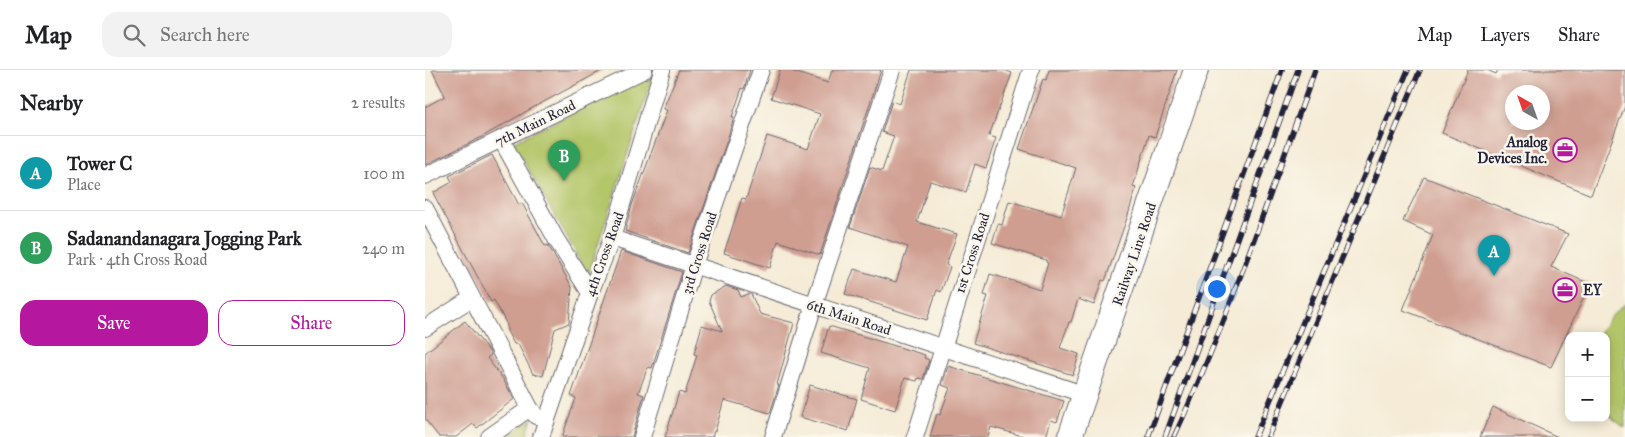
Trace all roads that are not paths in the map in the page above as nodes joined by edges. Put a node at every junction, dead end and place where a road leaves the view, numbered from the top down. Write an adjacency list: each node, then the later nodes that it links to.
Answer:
1 (644, 70): 7 (street, 7th Main Road)
2 (662, 70): 10 (street, 4th Cross Road)
3 (761, 70): 11 (street, 3rd Cross Road)
4 (892, 70): 14 (street)
5 (1031, 70): 16 (street, 1st Cross Road)
6 (1196, 70): 17 (main road, Railway Line Road)
7 (501, 139): 8 (street, 7th Main Road); 12 (street)
8 (425, 176)
9 (425, 208): 13 (street)
10 (612, 238): 11 (street, 6th Main Road); 12 (street, 4th Cross Road)
11 (694, 266): 14 (street, 6th Main Road); 21 (street, 3rd Cross Road)
12 (590, 293): 19 (street, 4th Cross Road)
13 (472, 298): 15 (street); 18 (street)
14 (814, 305): 16 (street, 6th Main Road); 22 (street)
15 (425, 328)
16 (943, 348): 17 (street, 6th Main Road); 23 (street, 1st Cross Road)
17 (1086, 395): 24 (main road, Railway Line Road)
18 (530, 408): 19 (street); 20 (street)
19 (542, 432)
20 (489, 437)
21 (642, 437)
22 (773, 437)
23 (915, 437)
24 (1070, 437)

